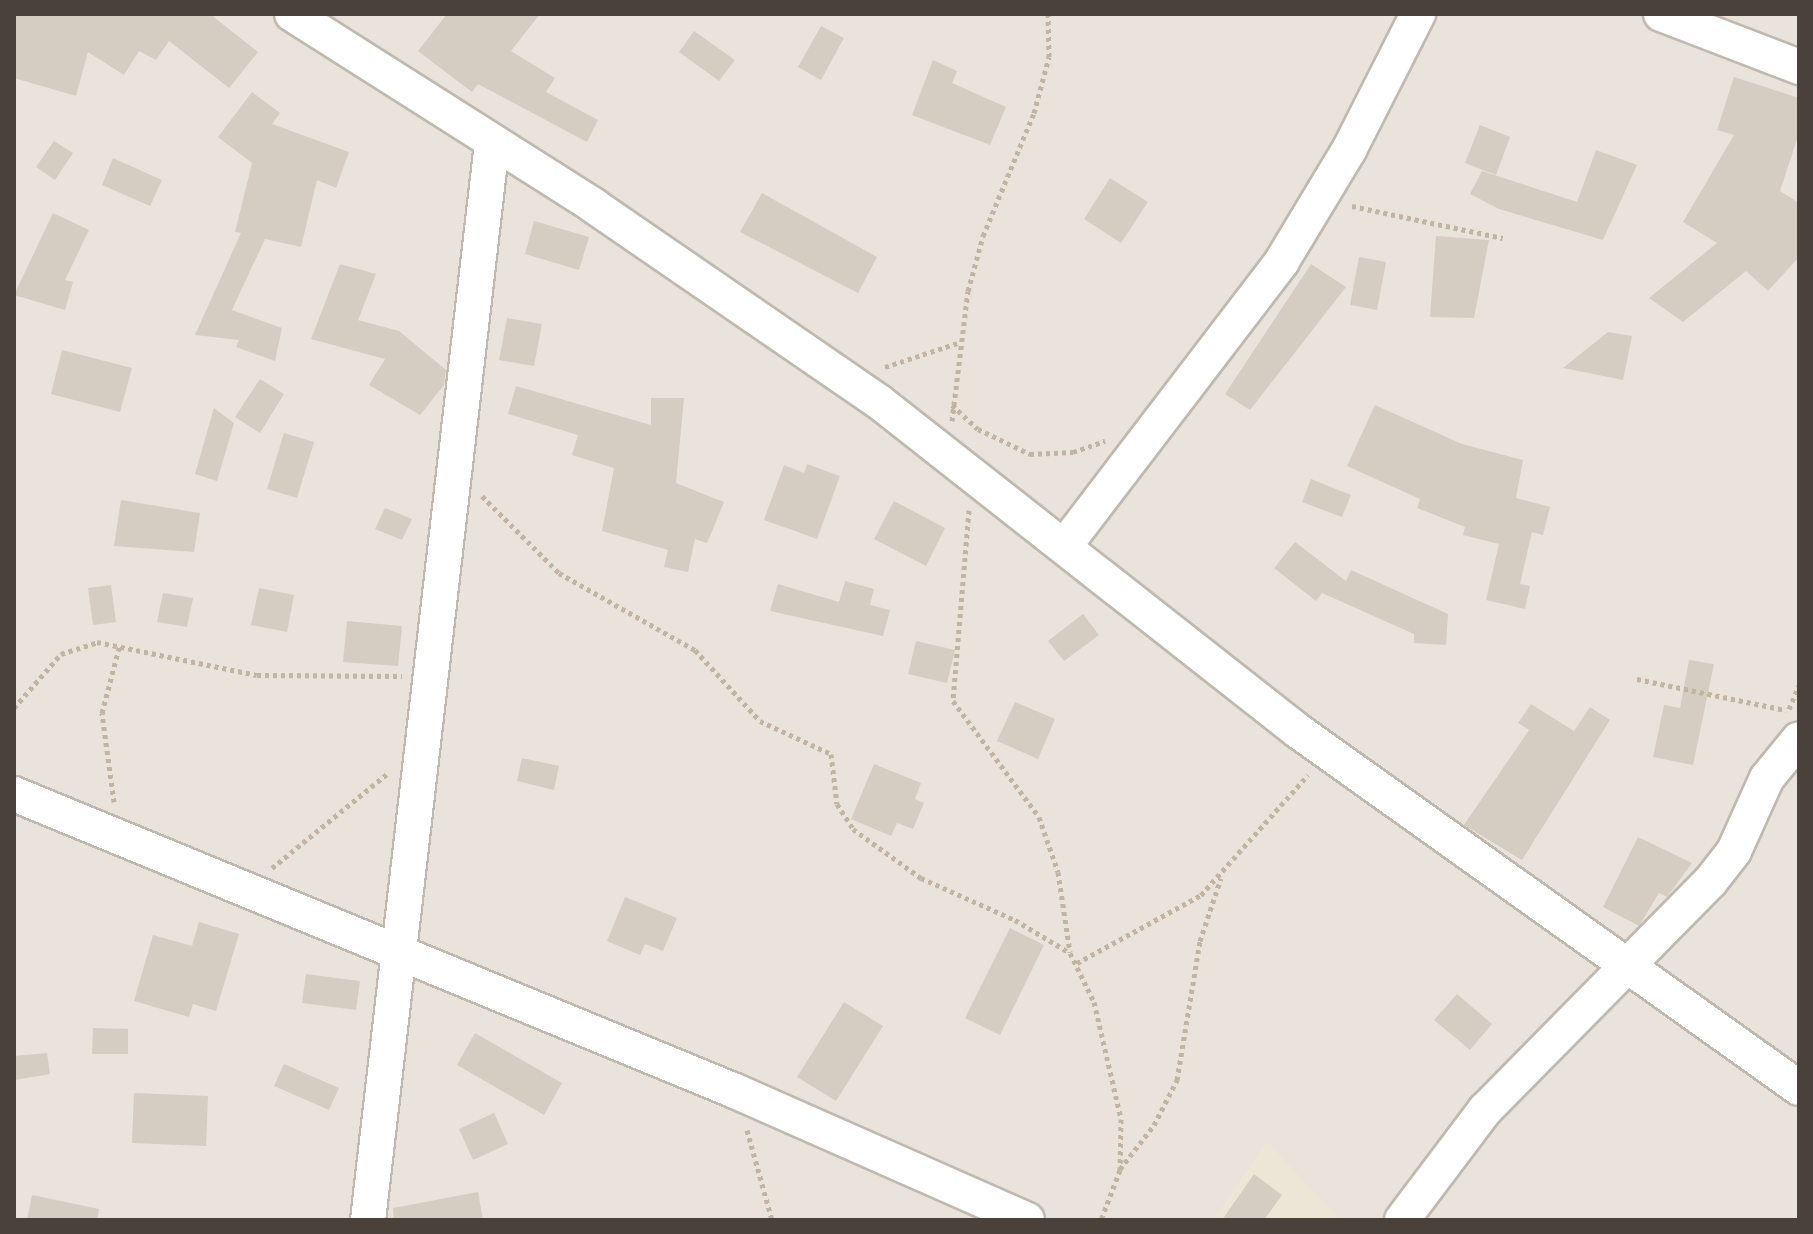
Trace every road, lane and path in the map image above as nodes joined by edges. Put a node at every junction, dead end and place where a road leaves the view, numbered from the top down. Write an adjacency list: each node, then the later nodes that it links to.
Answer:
1 (292, 14): 6 (street)
2 (1048, 14): 9 (path)
3 (1661, 14): 5 (street)
4 (1414, 17): 7 (street)
5 (1799, 67)
6 (492, 143): 10 (street); 13 (street)
7 (1320, 197): 8 (path); 15 (street)
8 (1503, 238)
9 (957, 343): 10 (path); 11 (path)
10 (851, 382): 14 (street)
11 (952, 404): 12 (path); 14 (path)
12 (1110, 439)
13 (452, 464): 18 (street); 27 (path)
14 (963, 466): 15 (street); 27 (path)
15 (1066, 544): 22 (street)
16 (120, 644): 18 (path); 19 (path); 24 (path)
17 (1637, 679): 20 (path)
18 (430, 680): 21 (street)
19 (14, 708)
20 (1794, 725): 30 (street)
21 (425, 745): 26 (path); 28 (street)
22 (1326, 752): 25 (path); 30 (street)
23 (14, 794): 24 (street)
24 (119, 839): 26 (street)
25 (1222, 877): 29 (path); 33 (path)
26 (244, 892): 28 (street)
27 (1070, 953): 29 (path)
28 (399, 955): 32 (street); 35 (street)
29 (1077, 963): 33 (path)
30 (1627, 967): 31 (street); 40 (street)
31 (1799, 1088)
32 (735, 1091): 34 (path); 38 (street)
33 (1120, 1170): 39 (path)
34 (770, 1208): 36 (path); 37 (path)
35 (368, 1220)
36 (763, 1220)
37 (772, 1220)
38 (1027, 1220)
39 (1101, 1220)
40 (1402, 1220)

